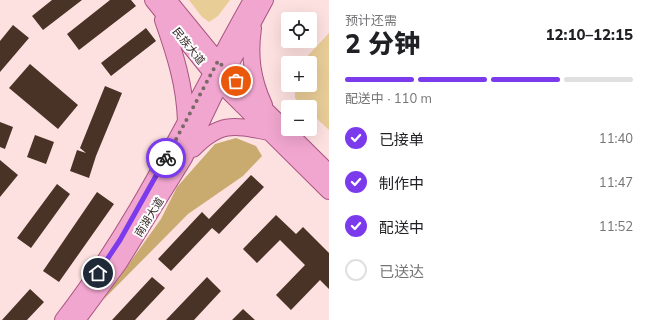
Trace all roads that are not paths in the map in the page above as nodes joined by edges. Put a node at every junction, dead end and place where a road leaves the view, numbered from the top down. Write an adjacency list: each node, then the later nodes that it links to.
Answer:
1 (252, 0): 5 (main road, 南湖大道)
2 (265, 0): 4 (main road, 南湖大道)
3 (160, 3): 5 (main road, 民族大道); 7 (main road)
4 (254, 20): 5 (main road, 南湖大道); 6 (main road)
5 (219, 72): 6 (main road, 民族大道); 7 (main road, 南湖大道); 8 (main road, 民族大道); 9 (main road, 南湖大道)
6 (267, 111): 10 (main road, 民族大道)
7 (186, 122): 12 (main road, 南湖大道)
8 (269, 132): 9 (main road); 11 (main road, 民族大道)
9 (184, 158): 13 (main road, 南湖大道)
10 (329, 173)
11 (329, 191)
12 (63, 320)
13 (77, 320)

